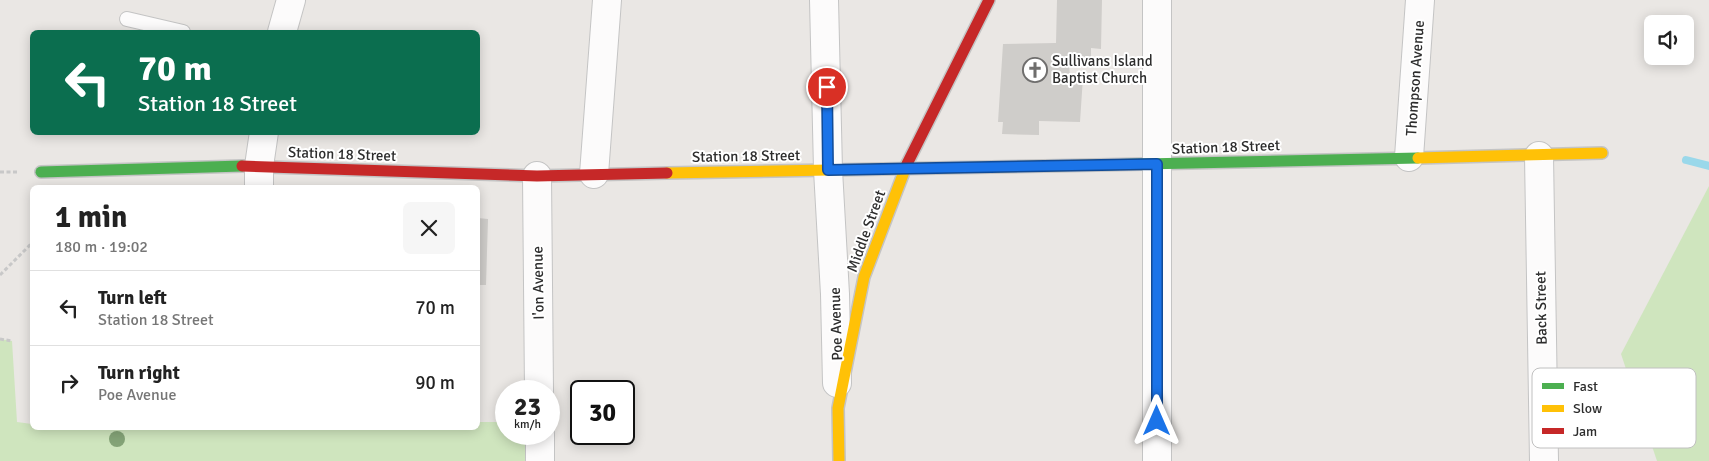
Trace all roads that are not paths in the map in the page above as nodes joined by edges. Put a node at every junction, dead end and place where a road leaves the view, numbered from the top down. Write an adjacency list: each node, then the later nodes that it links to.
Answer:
1 (291, 0): 9 (street)
2 (607, 0): 18 (street)
3 (824, 0): 16 (street, Poe Avenue)
4 (989, 0): 15 (street, Middle Street)
5 (1157, 0): 14 (street)
6 (1420, 0): 13 (street, Thompson Avenue)
7 (127, 19): 8 (lane)
8 (174, 30)
9 (283, 30)
10 (264, 135): 20 (street)
11 (1602, 153): 12 (street, Station 18 Street)
12 (1539, 156): 13 (street, Station 18 Street); 21 (street, Back Street)
13 (1409, 157): 14 (street, Station 18 Street)
14 (1157, 164): 15 (street, Station 18 Street); 28 (street)
15 (905, 168): 16 (street, Station 18 Street); 23 (street, Middle Street)
16 (828, 170): 18 (street, Station 18 Street); 23 (street, Poe Avenue)
17 (40, 172): 20 (street, Station 18 Street)
18 (594, 174): 19 (street, Station 18 Street)
19 (537, 176): 20 (street, Station 18 Street); 22 (street, I'on Avenue)
20 (259, 177)
21 (1542, 368)
22 (539, 380)
23 (838, 408): 27 (street, Middle Street)
24 (540, 445): 26 (street)
25 (1544, 448): 29 (street, Back Street)
26 (540, 461)
27 (839, 461)
28 (1157, 461)
29 (1544, 461)

